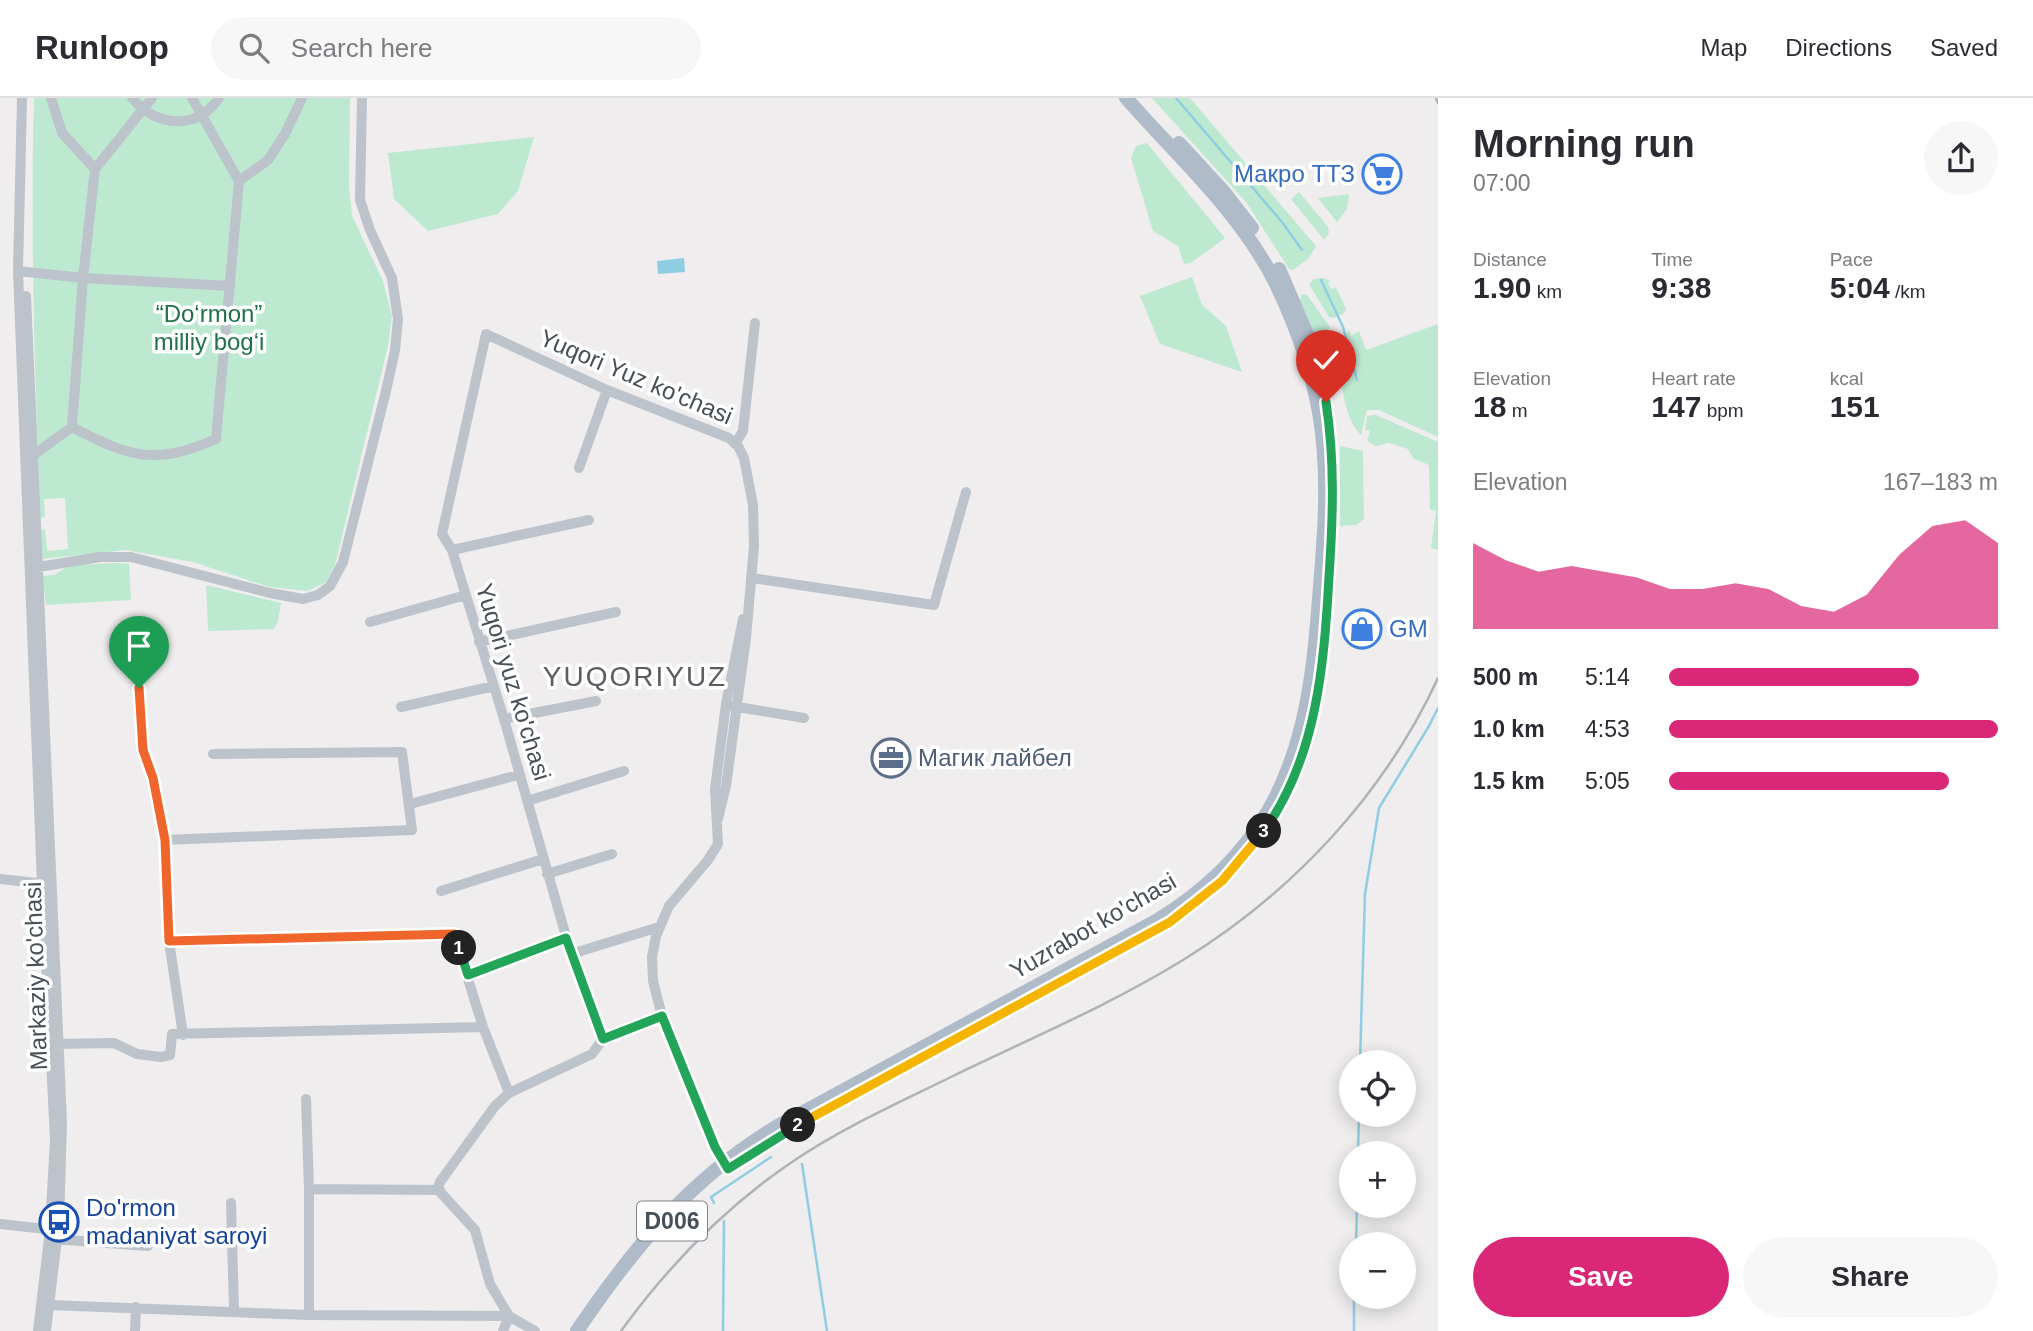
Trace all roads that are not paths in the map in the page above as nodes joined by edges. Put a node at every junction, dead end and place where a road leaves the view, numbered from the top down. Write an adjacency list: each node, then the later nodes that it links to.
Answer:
1 (22, 98): 16 (street)
2 (29, 98): 16 (street)
3 (51, 98): 14 (street)
4 (132, 98): 12 (street)
5 (152, 98): 12 (street)
6 (192, 98): 13 (street)
7 (219, 98): 13 (street)
8 (302, 98): 15 (street)
9 (362, 98): 30 (street)
10 (1126, 98): 19 (main road, Yuzrabot ko'chasi / D006)
11 (1138, 98): 19 (main road, Yuzrabot ko'chasi / D006)
12 (143, 110): 13 (street); 14 (street)
13 (202, 115): 15 (street)
14 (94, 169): 17 (street)
15 (239, 181): 18 (street)
16 (21, 271): 17 (street); 25 (street, Markaziy ko'chasi)
17 (83, 278): 18 (street); 23 (street)
18 (230, 286): 23 (street)
19 (1284, 291): 67 (main road, Yuzrabot ko'chasi / D006)
20 (755, 323): 24 (street)
21 (486, 334): 22 (street, Yuqori Yuz ko'chasi); 29 (street, Yuqori yuz ko'chasi)
22 (607, 390): 24 (street, Yuqori Yuz ko'chasi); 26 (street)
23 (72, 427): 25 (street)
24 (735, 444): 31 (street, Yuqori Yuz ko'chasi)
25 (29, 456): 30 (street, Markaziy ko'chasi)
26 (579, 468)
27 (966, 492): 31 (street)
28 (589, 520): 29 (street)
29 (452, 550): 32 (street, Yuqori yuz ko'chasi)
30 (33, 568): 53 (street, Markaziy ko'chasi)
31 (752, 578): 39 (street, Yuqori Yuz ko'chasi)
32 (466, 595): 34 (street); 36 (street, Yuqori yuz ko'chasi)
33 (616, 612): 36 (street)
34 (369, 622)
35 (134, 626): 48 (street)
36 (480, 642): 37 (street, Yuqori yuz ko'chasi)
37 (494, 686): 40 (street); 42 (street, Yuqori yuz ko'chasi)
38 (596, 701): 42 (street)
39 (731, 706): 41 (street); 55 (street, Yuqori Yuz ko'chasi)
40 (401, 707)
41 (804, 718)
42 (504, 719): 45 (street, Yuqori yuz ko'chasi)
43 (213, 754): 47 (street)
44 (624, 771): 46 (street)
45 (518, 775): 46 (street, Yuqori yuz ko'chasi); 47 (street)
46 (527, 801): 50 (street, Yuqori yuz ko'chasi)
47 (410, 804): 48 (street)
48 (165, 840): 57 (street)
49 (611, 854): 51 (street)
50 (543, 859): 51 (street, Yuqori yuz ko'chasi); 54 (street)
51 (547, 874): 56 (street, Yuqori yuz ko'chasi)
52 (0, 879): 53 (street)
53 (47, 884): 64 (street, Markaziy ko'chasi)
54 (441, 891)
55 (659, 927): 58 (street); 60 (street, Yuqori Yuz ko'chasi)
56 (566, 938): 58 (street, Yuqori yuz ko'chasi); 59 (street)
57 (169, 941): 59 (street); 62 (street)
58 (570, 954): 63 (street, Yuqori yuz ko'chasi)
59 (468, 975): 61 (street)
60 (662, 1016): 63 (street); 67 (street, Yuqori Yuz ko'chasi)
61 (483, 1027): 62 (street); 65 (street)
62 (183, 1035): 64 (street)
63 (603, 1039): 65 (street)
64 (56, 1044): 72 (street, Markaziy ko'chasi)
65 (509, 1093): 69 (street)
66 (306, 1100): 68 (street)
67 (726, 1166): 84 (main road, Yuzrabot ko'chasi / D006); 85 (main road, Yuzrabot ko'chasi / D006)
68 (309, 1189): 69 (street); 77 (street)
69 (440, 1190): 78 (street)
70 (231, 1203): 76 (street)
71 (0, 1224): 72 (street)
72 (54, 1235): 73 (street); 74 (street, Markaziy ko'chasi); 79 (street, Markaziy ko'chasi)
73 (148, 1246)
74 (49, 1305): 75 (street); 80 (street, Markaziy ko'chasi)
75 (136, 1307): 76 (street); 81 (street)
76 (234, 1310): 77 (street)
77 (309, 1315): 78 (street)
78 (509, 1316): 82 (street); 83 (street)
79 (37, 1331)
80 (46, 1331)
81 (135, 1331)
82 (503, 1331)
83 (535, 1331)
84 (578, 1331)
85 (586, 1331)

